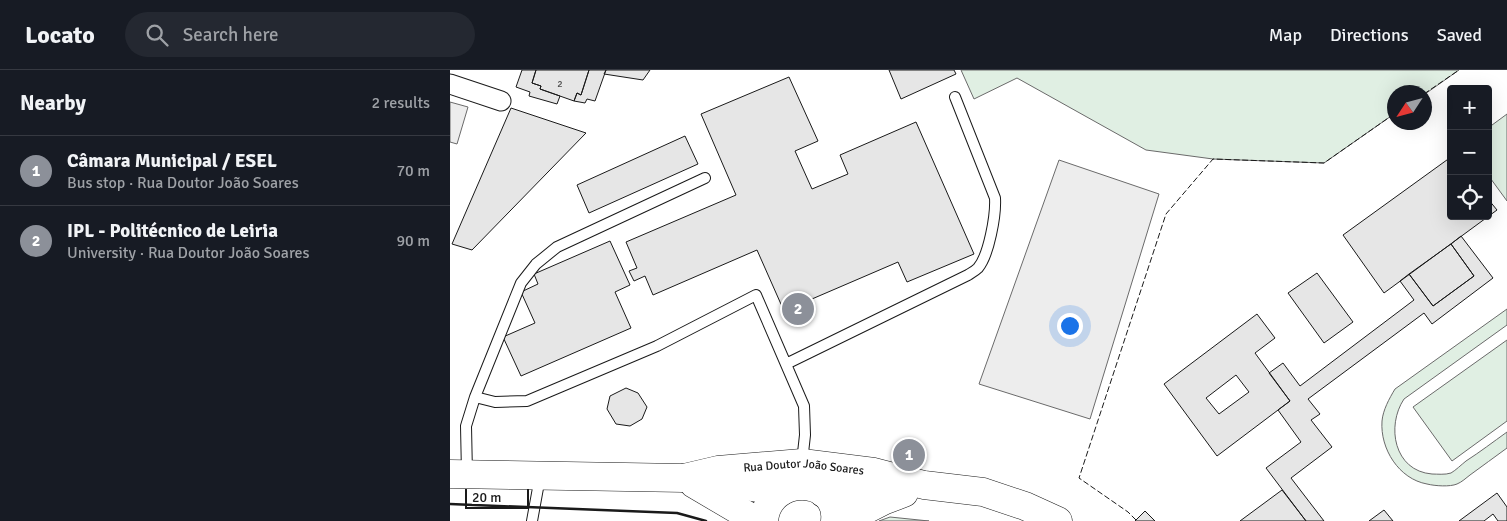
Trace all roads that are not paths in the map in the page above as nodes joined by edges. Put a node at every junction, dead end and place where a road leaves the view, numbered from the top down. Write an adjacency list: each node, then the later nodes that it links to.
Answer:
1 (450, 84): 3 (street)
2 (955, 97): 5 (lane)
3 (502, 102)
4 (705, 178): 6 (lane)
5 (786, 364): 6 (lane); 10 (lane)
6 (476, 397): 7 (lane)
7 (458, 475): 8 (main road, Rua Doutor João Soares)
8 (540, 476): 9 (main road, Rua Doutor João Soares); 12 (lane)
9 (684, 478): 10 (main road, Rua Doutor João Soares); 13 (main road)
10 (802, 480): 11 (main road, Rua Doutor João Soares); 11 (main road, Rua Doutor João Soares); 14 (main road); 15 (main road)
11 (924, 485): 16 (main road, Rua Doutor João Soares); 17 (main road, Rua Doutor João Soares)
12 (532, 521)
13 (756, 521)
14 (764, 521)
15 (835, 521)
16 (844, 521)
17 (1058, 521)

